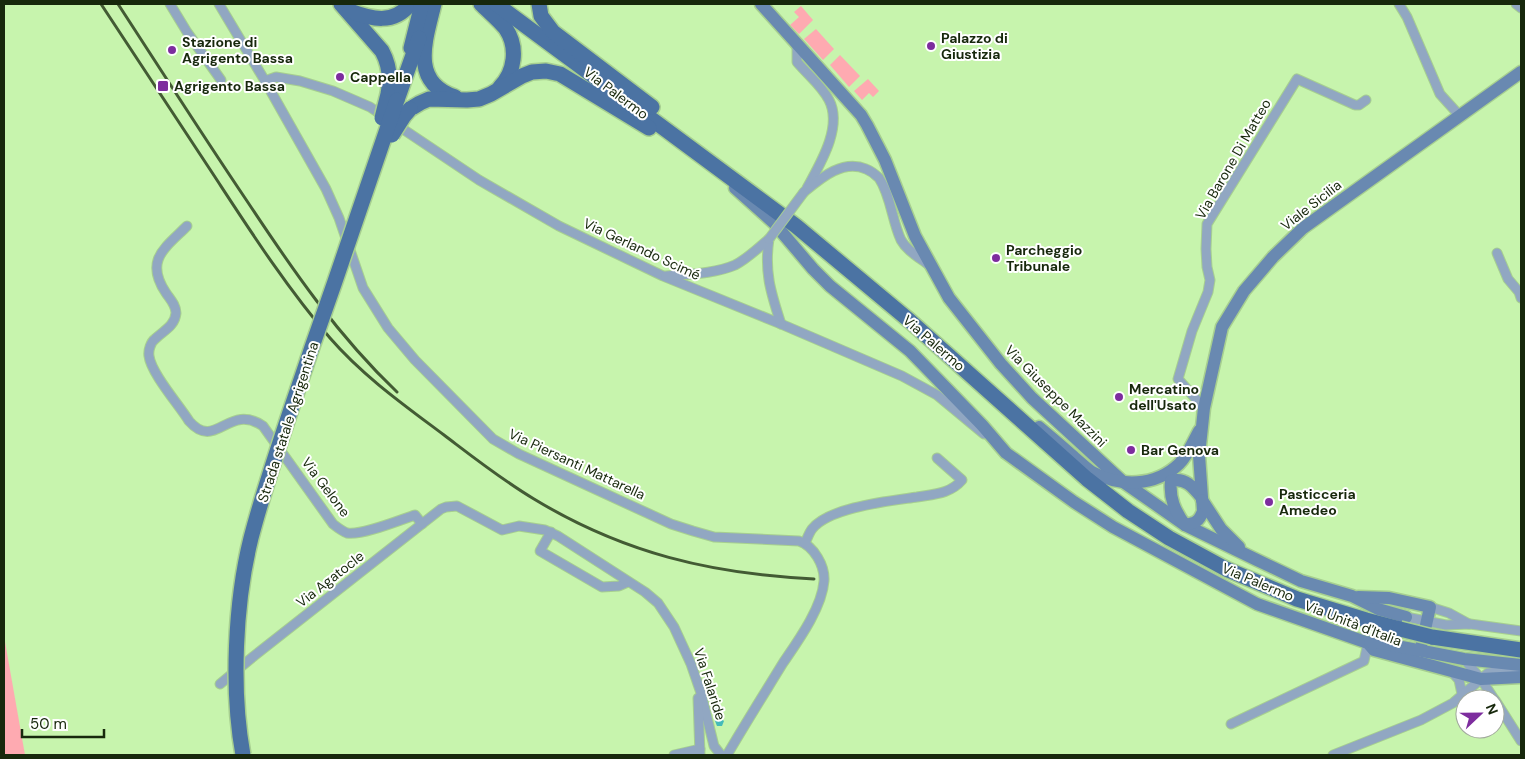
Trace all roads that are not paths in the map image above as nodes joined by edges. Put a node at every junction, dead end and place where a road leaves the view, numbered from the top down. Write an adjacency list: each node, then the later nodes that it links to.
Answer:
1 (170, 4): 16 (street)
2 (219, 4): 17 (street, Via Piersanti Mattarella)
3 (410, 4): 12 (main road)
4 (422, 4): 19 (main road)
5 (433, 4): 19 (main road); 20 (main road)
6 (481, 4): 18 (main road)
7 (496, 4): 23 (main road, Via Palermo)
8 (539, 4): 32 (main road)
9 (761, 4): 14 (street, Via Giuseppe Mazzini)
10 (1399, 4): 22 (street)
11 (1516, 4): 13 (street)
12 (344, 7): 19 (main road)
13 (1521, 8)
14 (797, 44): 24 (street); 29 (street, Via Giuseppe Mazzini)
15 (1521, 72): 22 (street, Viale Sicilia)
16 (221, 80)
17 (265, 81): 30 (street, Via Gerlando Scimé); 47 (street, Via Piersanti Mattarella)
18 (496, 90): 20 (main road); 23 (main road)
19 (392, 97): 25 (main road, bridge)
20 (461, 99): 25 (main road, bridge)
21 (1366, 100): 35 (street, Via Barone Di Matteo)
22 (1459, 116): 35 (street, Viale Sicilia)
23 (700, 156): 32 (main road, Via Palermo); 37 (street, Via Unità d'Italia)
24 (804, 192): 27 (street, bridge); 29 (street)
25 (360, 207): 76 (main road, Strada statale Agrigentina, bridge)
26 (187, 226): 44 (street, Via Gelone)
27 (769, 240): 30 (street); 33 (street)
28 (1497, 253): 31 (street)
29 (930, 266): 40 (street, Via Giuseppe Mazzini)
30 (663, 276): 33 (street, Via Gerlando Scimé)
31 (1521, 298)
32 (910, 321): 34 (main road, Via Palermo)
33 (781, 324): 37 (street, Via Gerlando Scimé)
34 (989, 391): 40 (street); 54 (main road, Via Palermo)
35 (1204, 408): 36 (street, Viale Sicilia)
36 (1202, 424): 39 (street); 43 (street, Viale Sicilia)
37 (1006, 453): 57 (street, Via Unità d'Italia)
38 (937, 458): 47 (street)
39 (1177, 465): 41 (street); 42 (street)
40 (1122, 481): 42 (street); 45 (street, Via Giuseppe Mazzini)
41 (1171, 481): 42 (street); 43 (street); 45 (street)
42 (1138, 484)
43 (1202, 498): 45 (street); 48 (street, Via Giuseppe Mazzini)
44 (422, 524): 46 (street, Via Falaride); 66 (street, Via Agatocle)
45 (1185, 525): 48 (street, Via Giuseppe Mazzini)
46 (551, 532): 49 (street, Via Falaride); 49 (street)
47 (805, 543): 79 (street)
48 (1252, 558): 50 (street, Via Giuseppe Mazzini)
49 (628, 582): 67 (street, Via Falaride)
50 (1352, 596): 51 (street, Via Giuseppe Mazzini); 54 (street, Via Giuseppe Mazzini)
51 (1410, 602): 52 (street, Via Giuseppe Mazzini); 54 (street)
52 (1430, 607): 53 (street); 55 (street, Via Giuseppe Mazzini)
53 (1427, 621): 54 (street, Via Giuseppe Mazzini); 55 (street, Via Giuseppe Mazzini); 58 (street)
54 (1403, 623): 59 (main road, Via Palermo, bridge); 60 (street)
55 (1470, 624): 56 (street, Via Giuseppe Mazzini)
56 (1521, 631)
57 (1368, 643): 60 (street, Via Unità d'Italia); 73 (street)
58 (1420, 650): 60 (street); 61 (street)
59 (1521, 650)
60 (1399, 651): 63 (street, Via Unità d'Italia)
61 (1464, 659): 62 (street); 65 (street)
62 (1521, 667): 65 (street)
63 (1452, 672): 65 (street, Via Unità d'Italia); 68 (street)
64 (1521, 677): 65 (street, Via Unità d'Italia)
65 (1481, 679): 69 (street); 70 (street)
66 (220, 684)
67 (699, 688): 75 (street); 78 (street, Via Falaride)
68 (1461, 689)
69 (1468, 689)
70 (1488, 689)
71 (1455, 701): 80 (street)
72 (1505, 715): 74 (street)
73 (1231, 724)
74 (1521, 740)
75 (700, 752): 77 (street)
76 (243, 755)
77 (674, 755)
78 (721, 755)
79 (727, 755)
80 (1333, 755)

